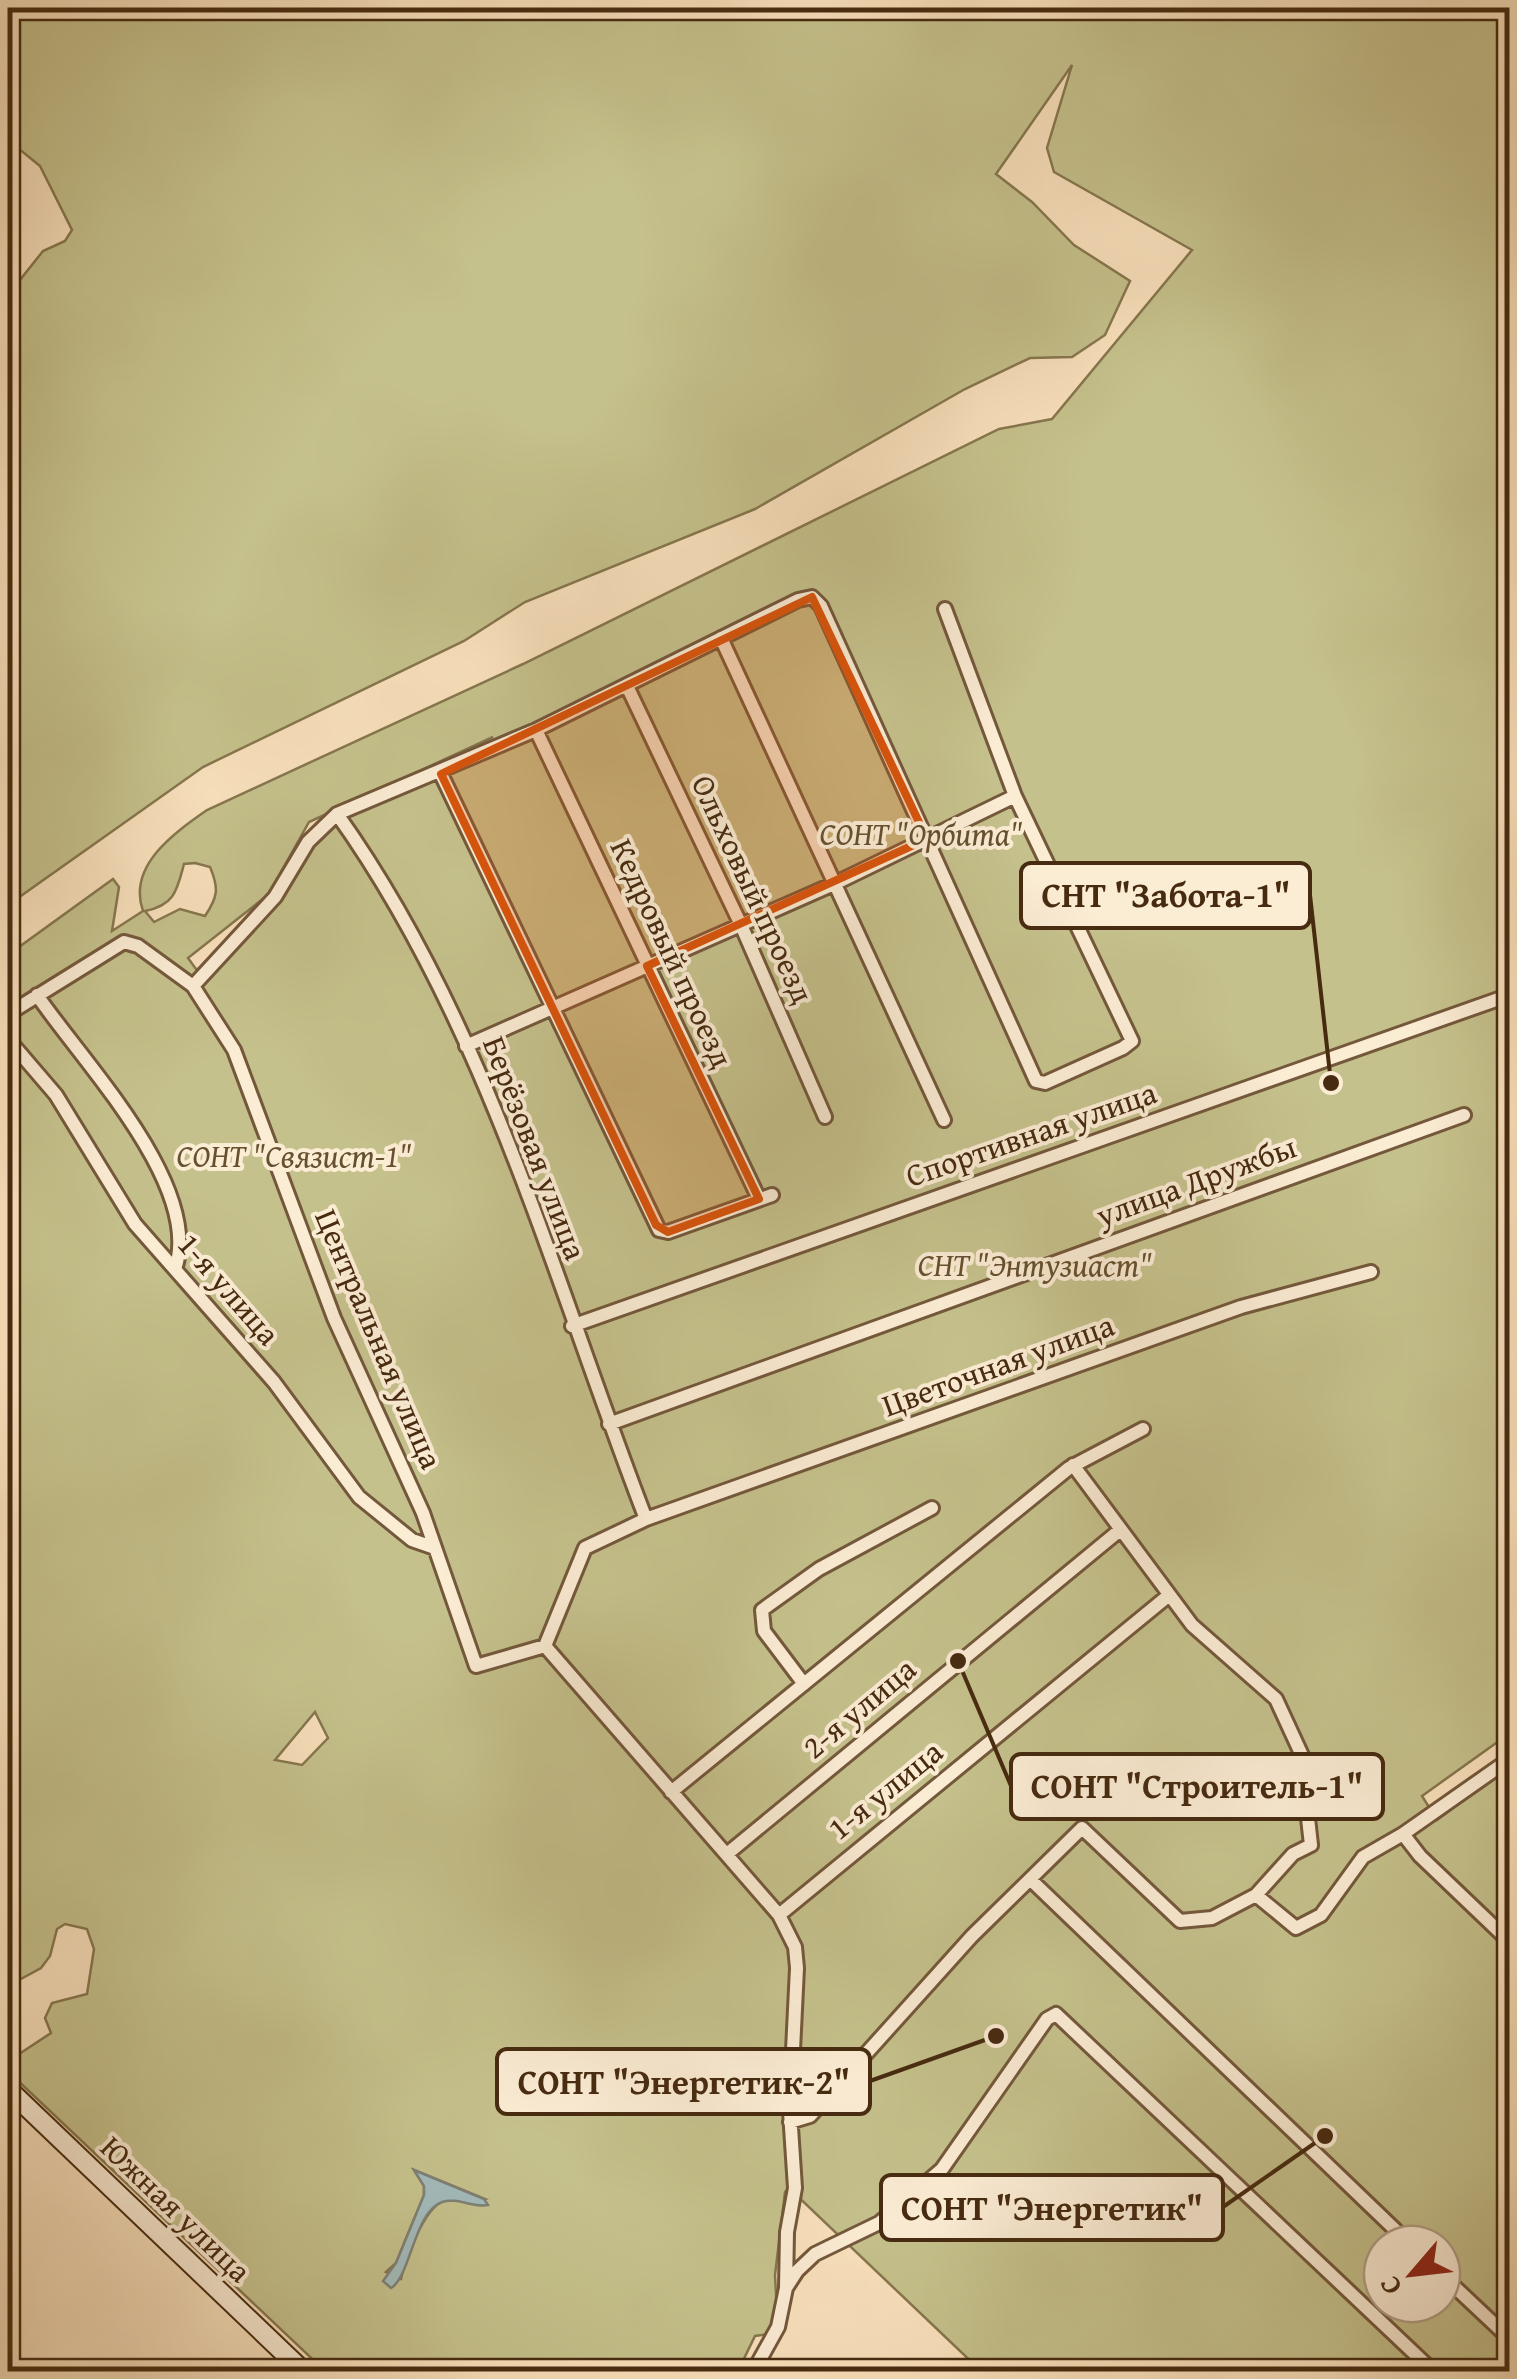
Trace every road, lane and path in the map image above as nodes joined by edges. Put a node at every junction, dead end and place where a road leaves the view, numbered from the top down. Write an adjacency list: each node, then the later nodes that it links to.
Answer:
1 (945, 610): 6 (street)
2 (721, 638): 3 (street); 8 (street); 9 (street)
3 (627, 686): 4 (street); 10 (street, Ольховый проезд)
4 (536, 730): 5 (street); 11 (street, Кедровый проезд)
5 (440, 774): 7 (street); 15 (street)
6 (1015, 796): 8 (street); 8 (street)
7 (338, 814): 12 (street); 18 (street, Берёзовая улица)
8 (927, 839): 9 (street)
9 (836, 883): 10 (street); 21 (street)
10 (741, 925): 11 (street); 20 (street, Ольховый проезд)
11 (647, 966): 15 (street); 15 (street, Кедровый проезд)
12 (193, 986): 14 (street); 31 (street, Центральная улица)
13 (1510, 994): 24 (street, Спортивная улица)
14 (37, 995): 16 (street); 22 (street)
15 (556, 1008): 18 (street)
16 (8, 1014)
17 (8, 1039): 22 (street, 1-я улица)
18 (466, 1046): 24 (street, Берёзовая улица)
19 (1464, 1115): 25 (street, улица Дружбы)
20 (826, 1118)
21 (944, 1120)
22 (174, 1269): 31 (street, 1-я улица)
23 (1371, 1272): 29 (street, Цветочная улица)
24 (572, 1326): 25 (street, Берёзовая улица)
25 (609, 1424): 29 (street, Берёзовая улица)
26 (1143, 1429): 27 (street)
27 (1073, 1464): 30 (street); 34 (street)
28 (932, 1508): 34 (street)
29 (646, 1519): 33 (street, Цветочная улица)
30 (1120, 1530): 32 (street); 38 (street, 2-я улица)
31 (435, 1548): 33 (street, Центральная улица)
32 (1168, 1596): 40 (street); 41 (street, 1-я улица)
33 (545, 1646): 36 (street)
34 (804, 1684): 36 (street)
35 (1510, 1759): 37 (street)
36 (670, 1792): 38 (street)
37 (1403, 1834): 40 (street); 42 (street)
38 (727, 1854): 41 (street)
39 (1032, 1881): 40 (street); 44 (street); 45 (street)
40 (1256, 1895)
41 (778, 1915): 44 (street)
42 (1510, 1942)
43 (8, 2089): 51 (main road, Южная улица)
44 (790, 2122): 46 (street)
45 (1389, 2224)
46 (786, 2288): 52 (street); 53 (street)
47 (1462, 2293): 48 (street)
48 (1510, 2339)
49 (245, 2372): 50 (street)
50 (260, 2372)
51 (304, 2372)
52 (753, 2372)
53 (1434, 2372)

